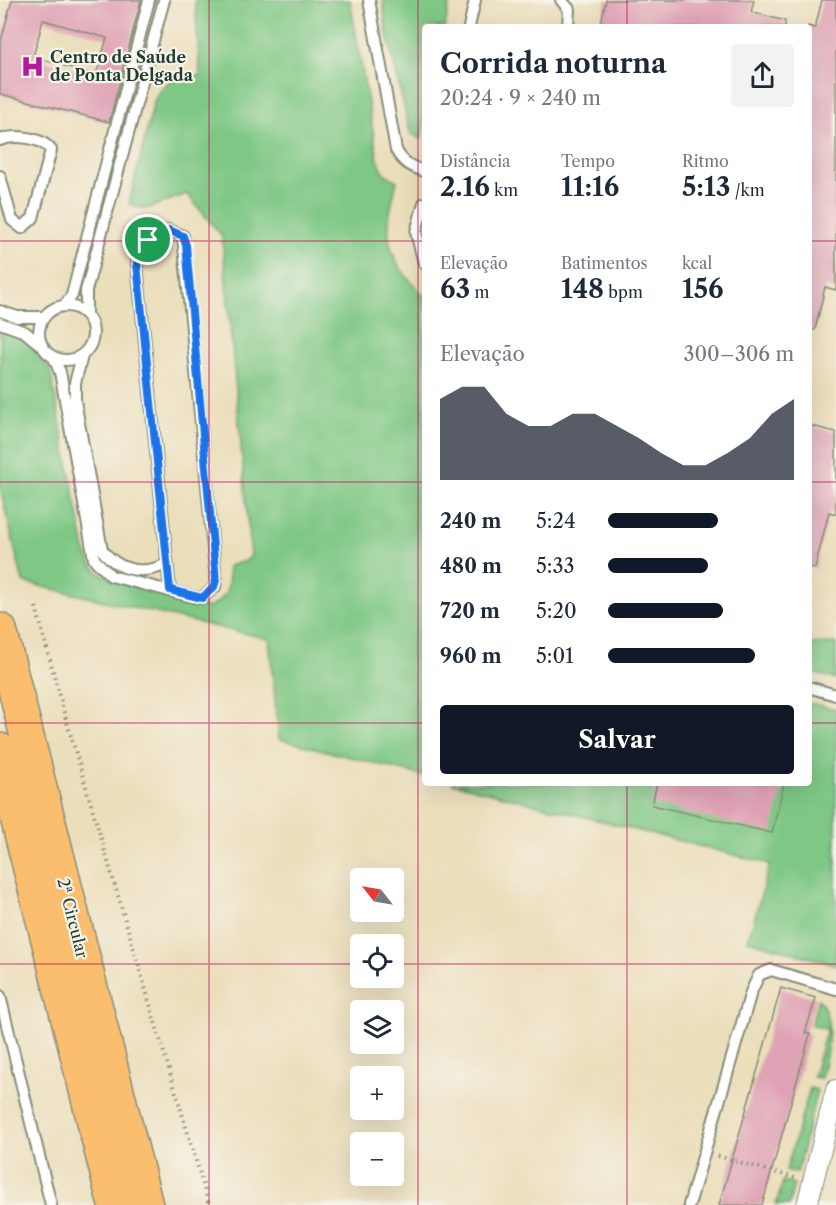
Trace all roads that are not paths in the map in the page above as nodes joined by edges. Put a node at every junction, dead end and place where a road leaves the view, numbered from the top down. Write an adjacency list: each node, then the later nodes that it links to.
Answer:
1 (149, 0): 13 (lane)
2 (164, 0): 15 (lane)
3 (369, 0): 9 (lane)
4 (476, 0): 6 (lane)
5 (561, 0): 7 (lane)
6 (470, 24)
7 (568, 24)
8 (0, 140): 10 (lane)
9 (422, 170)
10 (0, 176)
11 (422, 210): 12 (lane)
12 (422, 255)
13 (65, 306): 15 (lane); 16 (lane)
14 (0, 311): 16 (lane)
15 (86, 314): 19 (lane)
16 (44, 317): 18 (lane)
17 (0, 323): 18 (lane)
18 (41, 345): 20 (lane)
19 (82, 356): 20 (lane); 21 (lane)
20 (54, 358): 22 (lane)
21 (167, 564): 22 (lane); 22 (lane)
22 (170, 590)
23 (0, 630): 32 (highway, 2ª Circular)
24 (812, 688): 25 (lane)
25 (836, 695)
26 (0, 750): 31 (highway, 2ª Circular)
27 (836, 989): 33 (lane)
28 (0, 996): 30 (lane)
29 (836, 1089): 34 (street)
30 (51, 1205)
31 (115, 1205)
32 (146, 1205)
33 (688, 1205)
34 (807, 1205)

